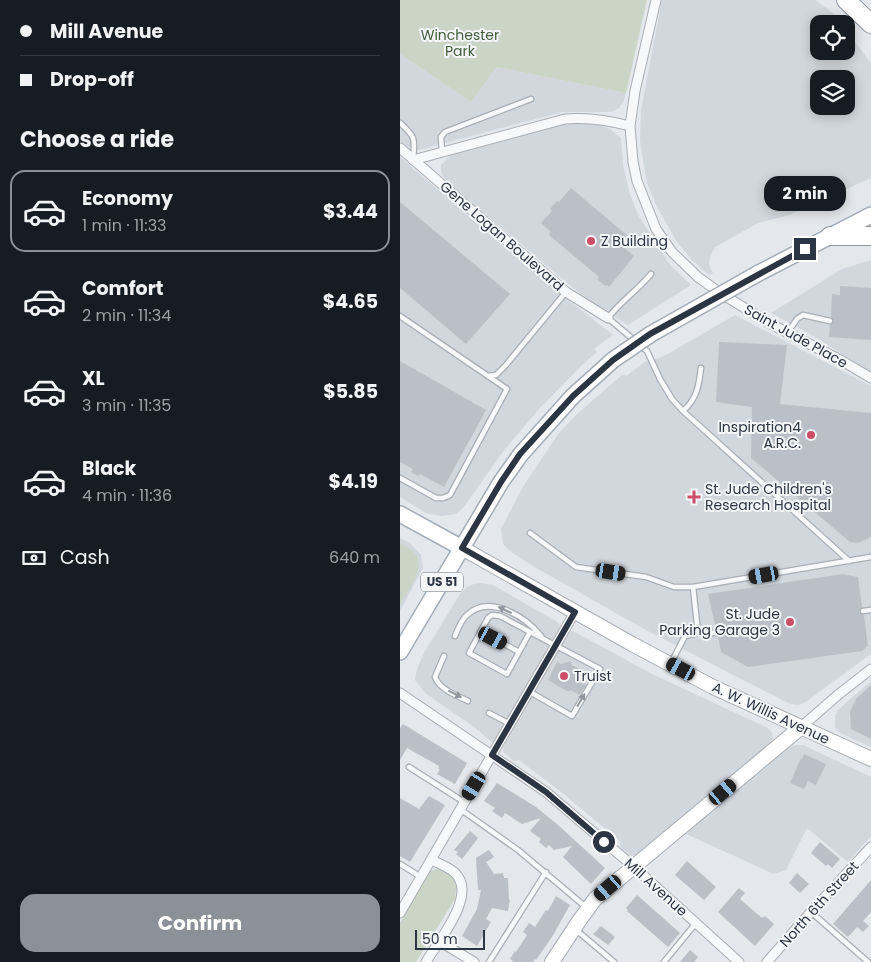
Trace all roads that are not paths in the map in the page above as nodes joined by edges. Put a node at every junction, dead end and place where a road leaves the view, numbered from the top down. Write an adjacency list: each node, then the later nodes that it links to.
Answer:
1 (656, 0): 6 (street, Saint Jude Place)
2 (846, 0): 3 (highway)
3 (871, 24)
4 (530, 99): 8 (lane)
5 (400, 123): 9 (lane)
6 (630, 126): 8 (street); 18 (street, Saint Jude Place)
7 (400, 148): 9 (street, Gene Logan Boulevard)
8 (442, 152): 9 (street)
9 (413, 160): 14 (street, Gene Logan Boulevard)
10 (871, 215): 11 (main road, US 51)
11 (830, 236): 12 (highway); 26 (main road, US 51, bridge)
12 (871, 236)
13 (651, 274): 16 (lane)
14 (566, 292): 16 (street, Gene Logan Boulevard); 20 (lane)
15 (400, 316): 20 (lane)
16 (608, 318): 22 (lane)
17 (830, 321): 18 (lane)
18 (788, 333): 21 (street, Saint Jude Place)
19 (701, 368): 22 (lane)
20 (488, 376): 23 (lane)
21 (871, 378)
22 (683, 411): 28 (lane)
23 (400, 478)
24 (400, 514): 26 (main road)
25 (530, 533): 29 (lane)
26 (462, 548): 32 (main road, A. W. Willis Avenue); 40 (main road, US 51)
27 (871, 557): 28 (lane)
28 (849, 561): 29 (lane)
29 (693, 587): 35 (lane)
30 (871, 610): 31 (lane)
31 (863, 611)
32 (575, 612): 39 (street); 43 (main road, A. W. Willis Avenue)
33 (480, 631): 34 (lane); 41 (lane); 41 (lane)
34 (530, 632): 38 (lane); 41 (lane)
35 (698, 633): 36 (lane); 43 (lane)
36 (717, 633)
37 (455, 636): 38 (lane, one-way to 37)
38 (543, 639): 39 (lane)
39 (556, 646): 45 (street); 45 (lane, one-way to 39)
40 (400, 652)
41 (519, 652)
42 (444, 656): 47 (lane, one-way to 47)
43 (670, 664): 50 (main road, A. W. Willis Avenue)
44 (871, 669): 50 (street)
45 (530, 692): 49 (street)
46 (400, 693): 51 (street, Mill Avenue)
47 (468, 701)
48 (490, 713): 49 (lane)
49 (511, 724): 51 (street)
50 (800, 728): 52 (main road, A. W. Willis Avenue); 58 (main road)
51 (492, 755): 54 (street); 58 (street, Mill Avenue)
52 (871, 760)
53 (409, 767): 54 (lane)
54 (462, 806): 56 (street); 59 (lane)
55 (871, 847): 62 (street, North 6th Street)
56 (432, 860): 60 (street); 66 (street)
57 (400, 864): 60 (lane)
58 (633, 866): 61 (main road); 64 (street, Mill Avenue)
59 (546, 872): 61 (lane); 69 (lane)
60 (421, 877): 63 (street)
61 (588, 908): 65 (main road)
62 (811, 912): 74 (street, North 6th Street); 75 (lane)
63 (400, 913)
64 (696, 923): 72 (lane); 73 (street, Mill Avenue)
65 (574, 928): 70 (main road); 71 (lane)
66 (439, 941): 67 (street); 68 (street)
67 (426, 962)
68 (474, 962)
69 (489, 962)
70 (552, 962)
71 (614, 962)
72 (664, 962)
73 (739, 962)
74 (767, 962)
75 (868, 962)

